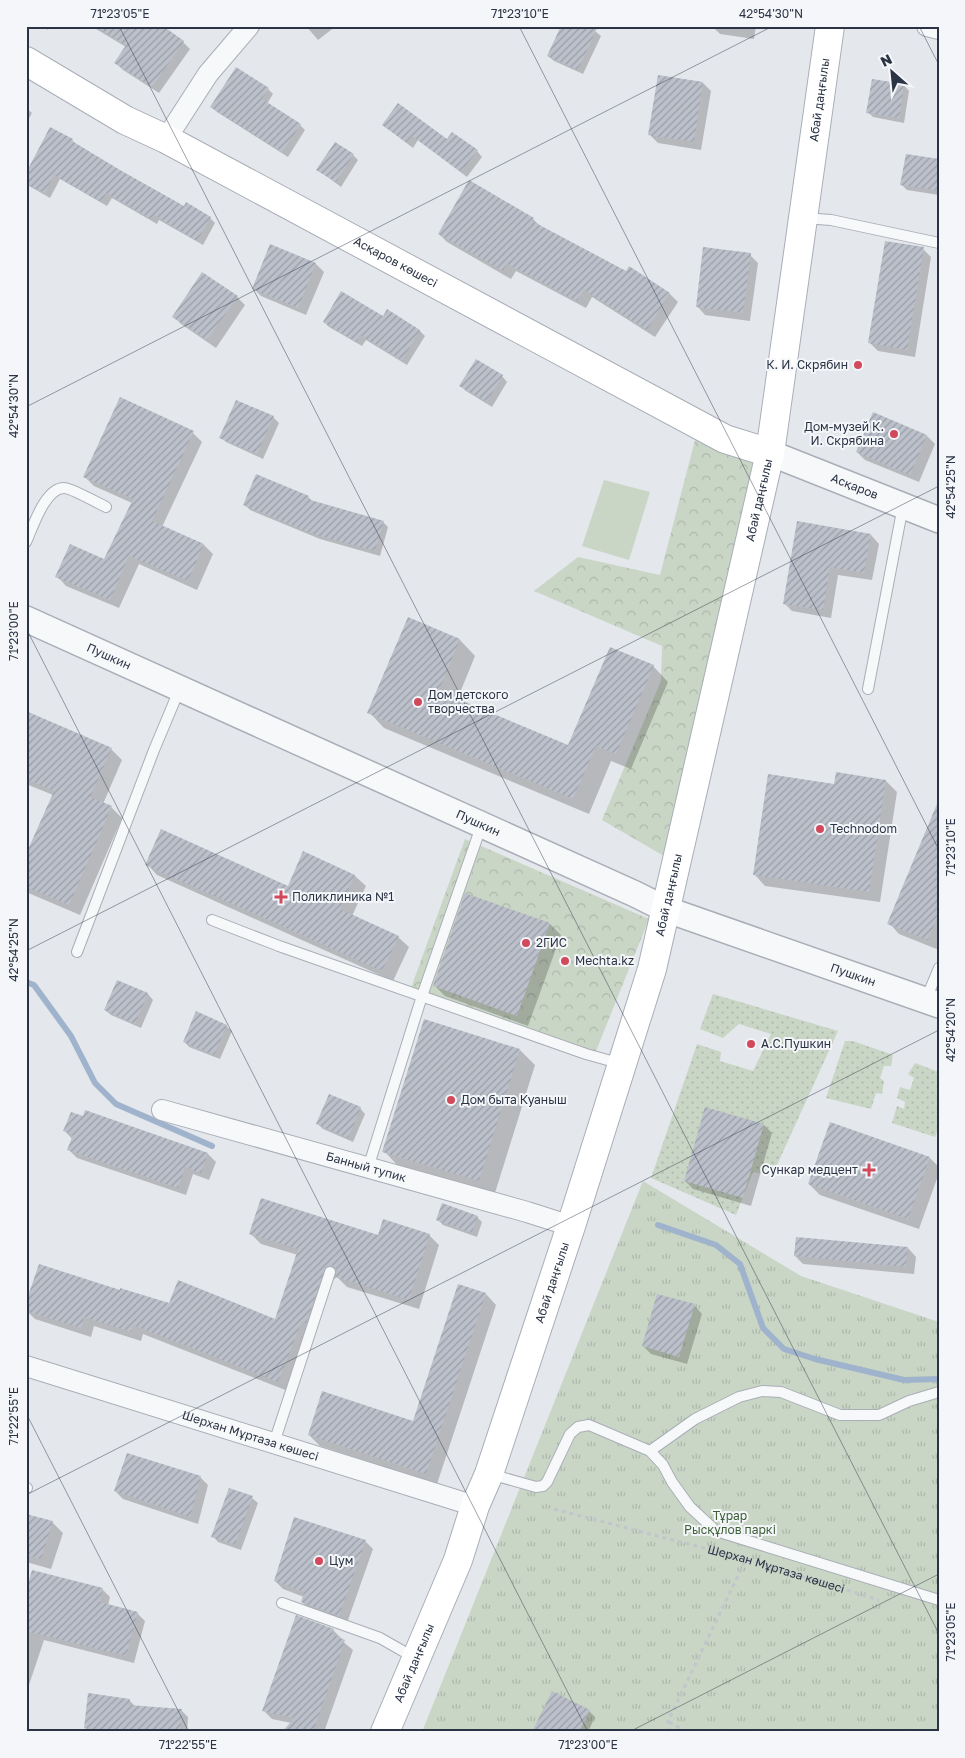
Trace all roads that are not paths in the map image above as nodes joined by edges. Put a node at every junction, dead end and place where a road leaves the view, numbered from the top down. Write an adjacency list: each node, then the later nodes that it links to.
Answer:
1 (249, 26): 6 (street)
2 (830, 26): 7 (main road, Абай даңғылы)
3 (927, 26): 4 (street)
4 (939, 29)
5 (26, 61): 6 (main road, Асқаров көшесі)
6 (166, 139): 9 (main road, Асқаров көшесі)
7 (803, 218): 8 (lane); 9 (main road, Абай даңғылы)
8 (939, 243)
9 (770, 453): 10 (street, Асқаров); 18 (main road, Абай даңғылы)
10 (903, 506): 12 (street, Асқаров); 16 (lane)
11 (106, 507): 13 (lane)
12 (939, 520)
13 (26, 542)
14 (26, 619): 15 (street, Пушкин)
15 (180, 688): 17 (street, Пушкин); 20 (lane)
16 (868, 689)
17 (482, 824): 18 (street, Пушкин); 22 (lane)
18 (665, 909): 23 (street, Пушкин); 24 (main road, Абай даңғылы)
19 (212, 920): 22 (lane)
20 (77, 952)
21 (939, 968): 23 (lane)
22 (422, 996): 24 (lane); 26 (lane)
23 (932, 1003)
24 (622, 1064): 27 (main road, Абай даңғылы)
25 (162, 1110): 26 (street, Банный тупик)
26 (368, 1168): 27 (street, Банный тупик)
27 (572, 1226): 33 (main road, Абай даңғылы)
28 (330, 1272): 31 (lane)
29 (26, 1366): 31 (street, Шерхан Мұртаза көшесі)
30 (939, 1392): 32 (lane)
31 (274, 1443): 34 (street, Шерхан Мұртаза көшесі)
32 (650, 1451): 33 (lane); 35 (lane)
33 (489, 1474): 34 (main road, Абай даңғылы)
34 (475, 1506): 37 (main road, Абай даңғылы)
35 (939, 1600)
36 (282, 1602): 37 (lane)
37 (416, 1658): 38 (main road, Абай даңғылы)
38 (385, 1732)

